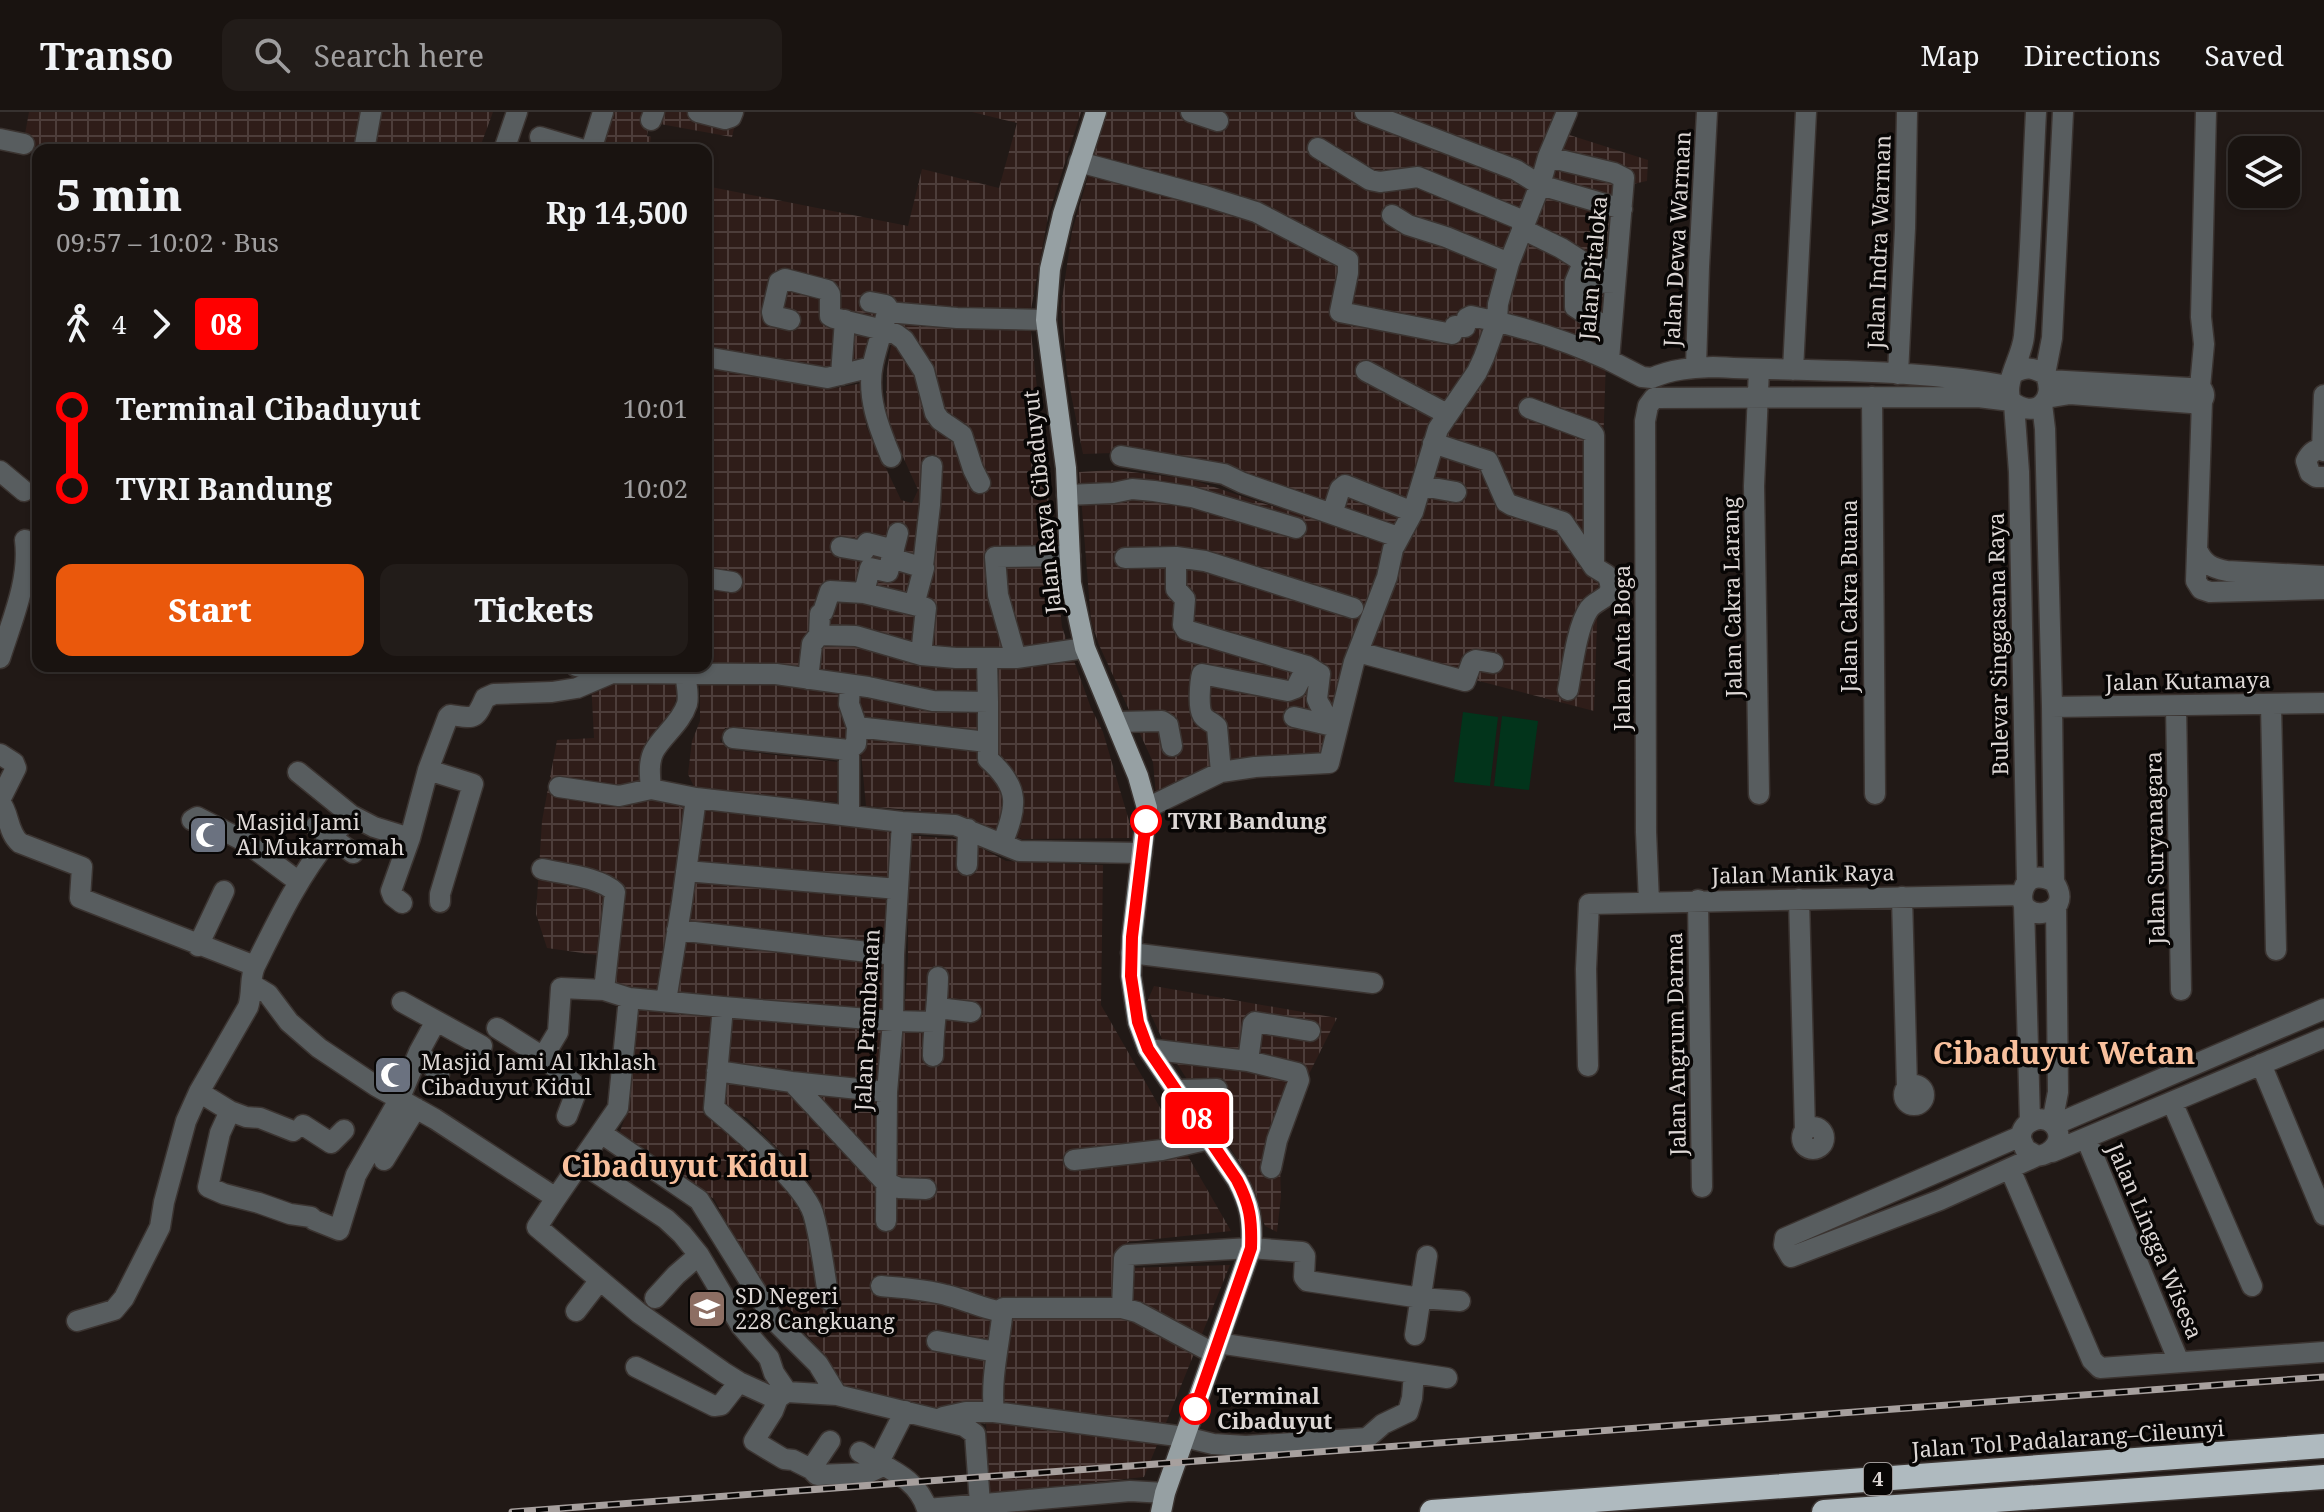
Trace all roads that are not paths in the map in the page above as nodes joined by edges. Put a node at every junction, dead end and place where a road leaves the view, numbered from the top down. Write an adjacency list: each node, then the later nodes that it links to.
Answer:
1 (371, 112): 20 (street)
2 (517, 112): 21 (street)
3 (603, 112): 23 (street)
4 (698, 112): 5 (street)
5 (733, 112)
6 (1096, 112): 26 (main road, Jalan Raya Cibaduyut)
7 (1191, 112): 16 (street)
8 (1365, 112): 27 (street)
9 (1567, 112): 25 (street)
10 (1707, 112): 44 (street, Jalan Dewa Warman)
11 (1806, 112): 46 (street)
12 (1907, 112): 48 (street, Jalan Indra Warman)
13 (2036, 112): 52 (street, Bulevar Singgasana Raya)
14 (2063, 112): 51 (street)
15 (2206, 112): 53 (street)
16 (1218, 121)
17 (540, 137): 22 (street)
18 (0, 139): 19 (street)
19 (24, 144)
20 (365, 144)
21 (506, 144)
22 (564, 144)
23 (593, 144)
24 (1318, 148): 30 (street)
25 (1548, 157): 27 (street); 28 (street, Jalan Pitaloka)
26 (1079, 162): 38 (main road, Jalan Raya Cibaduyut); 39 (street)
27 (1540, 185): 28 (street); 30 (street)
28 (1622, 209): 33 (street, Jalan Pitaloka)
29 (1392, 215): 32 (street)
30 (1523, 225): 31 (street); 32 (street)
31 (1583, 262): 33 (street); 34 (street)
32 (1509, 263): 39 (street)
33 (1616, 277): 34 (street); 40 (street, Jalan Pitaloka)
34 (1575, 282): 40 (street)
35 (880, 315): 37 (street); 38 (street); 43 (street); 66 (street)
36 (790, 320): 37 (street)
37 (845, 320): 49 (street)
38 (1046, 320): 70 (main road, Jalan Raya Cibaduyut)
39 (1497, 321): 42 (street); 58 (street)
40 (1610, 330): 42 (street, Jalan Pitaloka)
41 (712, 358): 49 (street)
42 (1609, 360): 50 (street, Jalan Pitaloka)
43 (872, 367): 49 (street); 62 (street)
44 (1696, 367): 45 (street); 50 (street)
45 (1759, 369): 46 (street); 56 (street, Jalan Cakra Larang)
46 (1793, 370): 48 (street)
47 (1366, 371): 58 (street)
48 (1898, 374): 52 (street)
49 (841, 375)
50 (1653, 388): 56 (street); 154 (street, Jalan Anta Boga)
51 (2046, 389): 52 (street); 52 (street); 53 (street); 112 (street)
52 (2012, 391): 55 (street); 149 (street, Bulevar Singgasana Raya)
53 (2195, 393): 78 (street)
54 (2324, 395): 60 (street)
55 (1872, 397): 56 (street); 128 (street, Jalan Cakra Buana)
56 (1756, 399): 127 (street, Jalan Cakra Larang)
57 (1529, 408): 83 (street)
58 (1447, 414): 59 (street)
59 (1433, 443): 67 (street); 83 (street)
60 (2323, 450): 65 (street)
61 (1121, 456): 72 (street)
62 (891, 457)
63 (932, 466): 82 (street)
64 (0, 471): 68 (street)
65 (2324, 477)
66 (980, 483)
67 (1422, 486): 69 (street); 71 (street)
68 (24, 491)
69 (1456, 492)
70 (1067, 495): 73 (street); 79 (main road, Jalan Raya Cibaduyut)
71 (1413, 512): 72 (street); 74 (street)
72 (1332, 514): 74 (street)
73 (1296, 528)
74 (1398, 537): 93 (street)
75 (25, 540): 95 (street)
76 (841, 547): 77 (street)
77 (894, 547): 82 (street); 88 (street)
78 (2197, 549): 84 (street); 87 (street)
79 (1070, 556): 92 (main road, Jalan Raya Cibaduyut); 96 (street)
80 (1176, 557): 81 (street); 90 (street); 99 (street)
81 (1125, 558)
82 (923, 566): 89 (street)
83 (1594, 567): 107 (street)
84 (2324, 576)
85 (712, 579): 86 (street)
86 (732, 582)
87 (2324, 589)
88 (864, 593): 89 (street); 91 (street)
89 (914, 605): 94 (street)
90 (1353, 608)
91 (819, 635): 94 (street); 105 (street)
92 (1085, 648): 96 (street); 114 (main road, Jalan Raya Cibaduyut)
93 (1358, 652): 98 (street); 115 (street)
94 (921, 655): 97 (street)
95 (0, 658)
96 (1016, 658): 97 (street)
97 (987, 659): 108 (street)
98 (1493, 663)
99 (1307, 666): 115 (street); 124 (street)
100 (712, 671): 105 (street)
101 (607, 672): 104 (street)
102 (634, 672): 104 (street)
103 (678, 672): 126 (street)
104 (612, 673): 122 (street)
105 (808, 679): 106 (street)
106 (850, 685): 108 (street); 116 (street)
107 (1568, 690)
108 (988, 702): 118 (street)
109 (2324, 703): 110 (street, Jalan Kutamaya)
110 (2271, 704): 111 (street, Jalan Kutamaya); 159 (street)
111 (2176, 706): 112 (street, Jalan Kutamaya); 166 (street, Jalan Suryanagara)
112 (2052, 707): 146 (street)
113 (1294, 717): 115 (street)
114 (1117, 722): 119 (street); 131 (main road, Jalan Raya Cibaduyut)
115 (1328, 725): 124 (street)
116 (857, 727): 118 (street); 120 (street)
117 (733, 738): 120 (street)
118 (987, 742): 139 (street)
119 (1172, 746)
120 (849, 750): 133 (street)
121 (0, 754): 130 (street)
122 (428, 770): 138 (street); 153 (street)
123 (298, 772): 132 (street)
124 (1221, 772): 131 (street)
125 (559, 787): 126 (street)
126 (651, 789): 129 (street)
127 (1759, 794)
128 (1875, 794)
129 (696, 798): 133 (street); 144 (street)
130 (0, 801): 158 (street)
131 (1147, 808): 141 (main road, Jalan Raya Cibaduyut)
132 (351, 815): 137 (street); 138 (street)
133 (849, 815): 135 (street)
134 (192, 820): 145 (street)
135 (902, 822): 136 (street); 147 (street, Jalan Prambanan)
136 (968, 829): 139 (street); 142 (street)
137 (323, 832): 140 (street); 145 (street)
138 (410, 838): 155 (street)
139 (1002, 844): 141 (street)
140 (353, 853)
141 (1142, 853): 160 (main road, Jalan Raya Cibaduyut)
142 (967, 865)
143 (542, 869): 165 (street)
144 (686, 871): 147 (street); 157 (street)
145 (299, 882): 163 (street)
146 (2054, 882): 149 (street); 156 (street)
147 (898, 889): 161 (street, Jalan Prambanan)
148 (224, 891): 158 (street)
149 (2024, 894): 150 (street, Jalan Manik Raya); 156 (street); 201 (street, Bulevar Singgasana Raya)
150 (1902, 897): 151 (street, Jalan Manik Raya); 192 (street)
151 (1799, 899): 152 (street, Jalan Manik Raya); 203 (street)
152 (1698, 900): 154 (street, Jalan Manik Raya); 214 (street, Jalan Angrum Darma)
153 (440, 902)
154 (1649, 902): 188 (street, Jalan Manik Raya)
155 (402, 903)
156 (2056, 906): 200 (street)
157 (677, 930): 161 (street); 168 (street)
158 (198, 946): 163 (street)
159 (2276, 950)
160 (1131, 953): 164 (street); 182 (main road, Jalan Raya Cibaduyut)
161 (894, 955): 175 (street, Jalan Prambanan)
162 (938, 977): 173 (street)
163 (256, 980): 195 (street); 198 (street)
164 (1373, 983)
165 (604, 990): 167 (street); 185 (street)
166 (2181, 990)
167 (629, 998): 168 (street); 204 (street)
168 (666, 1001): 170 (street)
169 (402, 1002): 174 (street)
170 (723, 1007): 175 (street); 189 (street)
171 (2324, 1009): 176 (street)
172 (971, 1012): 173 (street)
173 (937, 1015): 175 (street); 184 (street)
174 (436, 1021): 180 (street); 183 (street)
175 (893, 1021): 196 (street, Jalan Prambanan)
176 (2293, 1022): 181 (street); 200 (street)
177 (497, 1028): 185 (street)
178 (1310, 1031): 186 (street)
179 (2324, 1038): 181 (street)
180 (482, 1046)
181 (2303, 1046): 187 (street)
182 (1148, 1049): 186 (street); 194 (main road, Jalan Raya Cibaduyut)
183 (419, 1052): 190 (street); 198 (street)
184 (933, 1056)
185 (543, 1057): 204 (street)
186 (1248, 1061): 211 (street)
187 (2261, 1064): 197 (street); 217 (street)
188 (1588, 1066)
189 (717, 1071): 191 (street); 227 (street)
190 (439, 1074)
191 (792, 1082): 196 (street); 213 (street)
192 (1907, 1087)
193 (1217, 1089): 194 (street)
194 (1177, 1090): 206 (main road, Jalan Raya Cibaduyut)
195 (199, 1092): 199 (street); 232 (street)
196 (887, 1092): 213 (street, Jalan Prambanan)
197 (2172, 1102): 205 (street); 224 (street)
198 (407, 1104): 199 (street); 208 (street); 216 (street)
199 (230, 1111): 202 (street)
200 (2053, 1124): 201 (street); 207 (street)
201 (2025, 1128): 207 (street); 212 (street)
202 (344, 1130)
203 (1805, 1131)
204 (598, 1137): 210 (street); 244 (street)
205 (2086, 1138): 207 (street); 238 (street, Jalan Lingga Wisesa)
206 (1210, 1139): 209 (street); 219 (main road, Jalan Raya Cibaduyut)
207 (2045, 1154): 212 (street)
208 (384, 1160)
209 (1074, 1160)
210 (580, 1162): 216 (street); 220 (street)
211 (1271, 1168)
212 (2010, 1169): 238 (street)
213 (885, 1182): 215 (street); 218 (street, Jalan Prambanan)
214 (1702, 1187)
215 (926, 1189)
216 (556, 1198): 222 (street)
217 (2324, 1215)
218 (886, 1221)
219 (1251, 1248): 226 (street); 229 (street); 235 (main road, Jalan Raya Cibaduyut)
220 (699, 1255): 225 (street); 243 (street)
221 (1427, 1256): 226 (street)
222 (600, 1280): 230 (street); 242 (street)
223 (881, 1286): 231 (street)
224 (2252, 1286)
225 (655, 1298)
226 (1421, 1298): 228 (street); 233 (street)
227 (829, 1300)
228 (1460, 1301)
229 (1122, 1308): 231 (street); 235 (street)
230 (576, 1311)
231 (1003, 1312): 236 (street)
232 (77, 1321)
233 (1415, 1335)
234 (937, 1341): 236 (street)
235 (1217, 1349): 240 (street); 248 (main road, Jalan Raya Cibaduyut)
236 (996, 1352): 246 (street)
237 (2324, 1352): 238 (street)
238 (2179, 1362)
239 (636, 1367): 242 (street)
240 (1414, 1373): 241 (street); 248 (street)
241 (1447, 1378)
242 (739, 1382): 243 (street)
243 (782, 1395): 244 (street); 253 (street)
244 (837, 1395): 245 (street)
245 (905, 1411): 247 (street); 252 (street)
246 (994, 1412): 247 (street); 248 (street)
247 (938, 1419): 255 (street)
248 (1185, 1437): 256 (main road, Jalan Raya Cibaduyut)
249 (830, 1441): 253 (street)
250 (2324, 1446): 257 (highway, Jalan Tol Padalarang–Cileunyi / 4)
251 (860, 1452): 252 (street)
252 (881, 1465): 253 (street); 255 (street)
253 (811, 1469)
254 (2324, 1477): 258 (highway, 4)
255 (980, 1504): 256 (street)
256 (1161, 1506)
257 (1432, 1512)
258 (1824, 1512)

